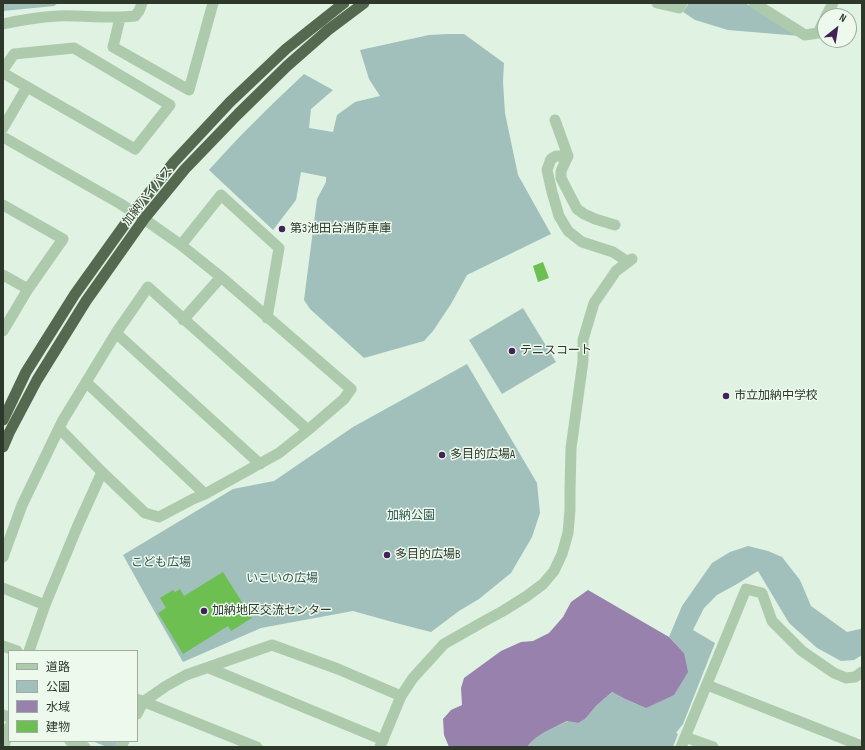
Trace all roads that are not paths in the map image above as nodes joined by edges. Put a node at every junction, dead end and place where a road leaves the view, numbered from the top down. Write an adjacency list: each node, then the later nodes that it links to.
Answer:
1 (142, 3): 8 (street)
2 (213, 3): 8 (street)
3 (344, 3): 18 (highway, 加納バイパス)
4 (364, 3): 19 (highway, 加納バイパス)
5 (657, 3): 6 (street)
6 (682, 3)
7 (754, 3): 10 (street)
8 (120, 18): 9 (street)
9 (3, 24)
10 (817, 32)
11 (3, 72): 12 (street); 12 (street)
12 (27, 87): 14 (street)
13 (555, 120): 16 (street)
14 (3, 128)
15 (3, 137): 18 (street)
16 (565, 161): 20 (street); 46 (street)
17 (3, 205): 24 (street)
18 (133, 213): 19 (street); 30 (highway, 加納バイパス)
19 (144, 219): 21 (street); 33 (highway, 加納バイパス)
20 (616, 225)
21 (181, 245): 23 (street); 25 (street)
22 (3, 274): 24 (street)
23 (221, 277): 25 (street); 26 (street)
24 (28, 289): 27 (street)
25 (268, 318): 32 (street)
26 (183, 320): 28 (street); 32 (street)
27 (3, 331)
28 (116, 333): 29 (street); 34 (street)
29 (86, 382): 31 (street); 36 (street)
30 (3, 420)
31 (59, 428): 35 (street); 37 (street)
32 (308, 430): 34 (street)
33 (3, 447)
34 (260, 464): 36 (street)
35 (102, 472): 36 (street); 39 (street)
36 (205, 494)
37 (3, 557)
38 (3, 588): 39 (street)
39 (44, 605): 42 (street)
40 (3, 646): 41 (street)
41 (14, 650)
42 (29, 650)
43 (209, 668): 46 (street); 47 (street); 51 (street)
44 (862, 672): 45 (street)
45 (707, 685): 50 (street); 52 (street)
46 (402, 696): 51 (street)
47 (140, 700): 55 (street)
48 (8, 731): 53 (street)
49 (72, 742): 54 (street)
50 (683, 742): 56 (street)
51 (382, 743)
52 (862, 746)
53 (4, 747)
54 (85, 747)
55 (257, 747)
56 (713, 747)

